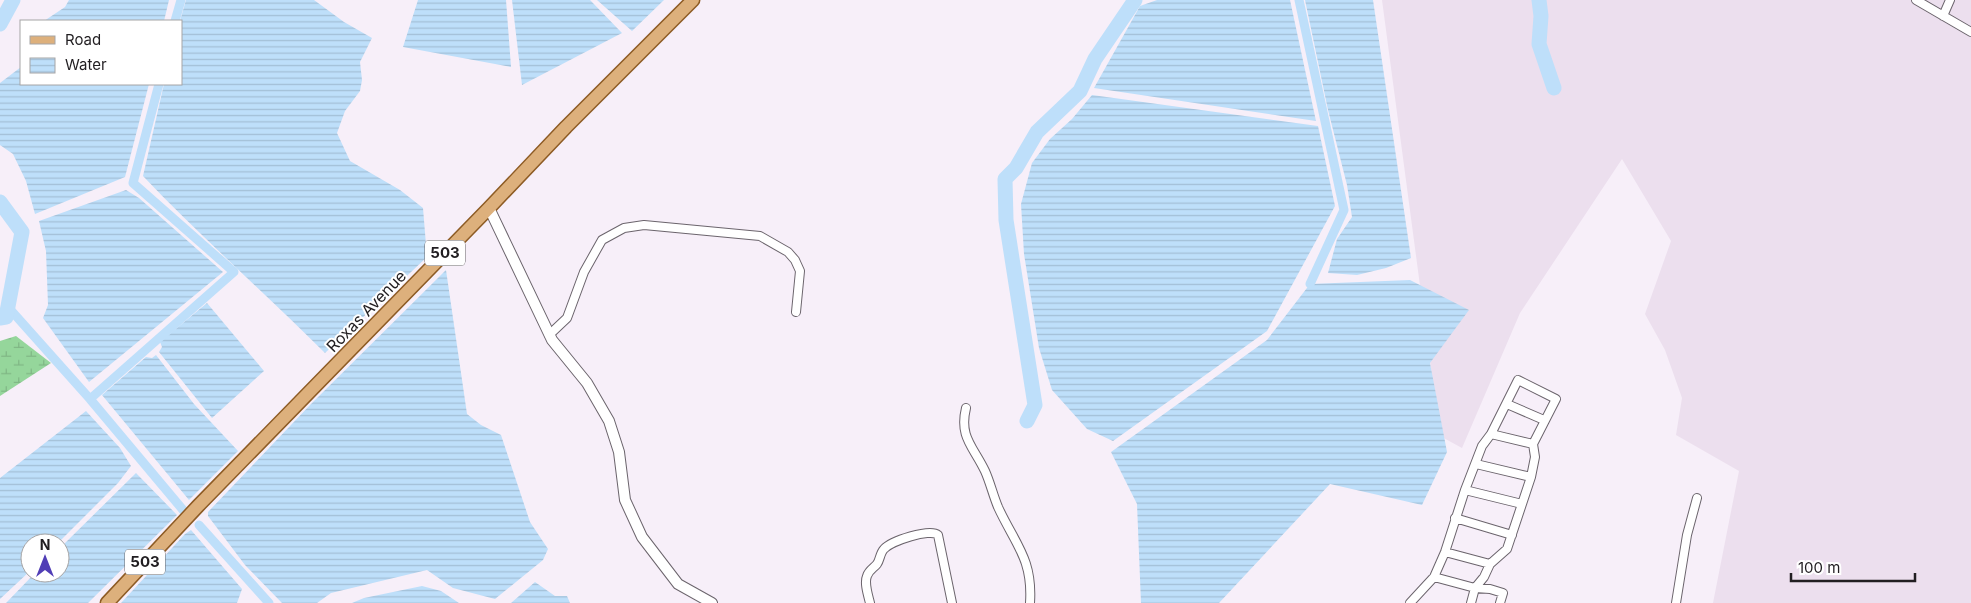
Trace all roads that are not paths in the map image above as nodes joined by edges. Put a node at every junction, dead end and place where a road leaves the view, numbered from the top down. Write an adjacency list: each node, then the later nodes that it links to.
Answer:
1 (693, 0): 6 (main road, Roxas Avenue / 503)
2 (1916, 0): 4 (street)
3 (1950, 0): 4 (street)
4 (1943, 16): 5 (street)
5 (1971, 32)
6 (489, 208): 8 (street); 26 (main road, Roxas Avenue / 503)
7 (796, 312): 8 (street)
8 (549, 335): 27 (street)
9 (1507, 404): 11 (street); 11 (street); 12 (street)
10 (966, 408): 30 (street)
11 (1544, 420): 13 (street)
12 (1491, 434): 13 (street); 14 (street)
13 (1533, 444): 15 (street)
14 (1476, 464): 15 (street); 16 (street)
15 (1531, 477): 18 (street)
16 (1465, 490): 18 (street); 19 (street)
17 (1697, 498): 34 (street)
18 (1522, 504): 20 (street)
19 (1455, 518): 20 (street); 21 (street)
20 (1512, 535): 22 (street)
21 (1445, 552): 22 (street); 23 (street)
22 (1490, 564): 24 (street)
23 (1434, 577): 24 (street); 25 (street)
24 (1475, 588): 32 (street); 33 (street)
25 (1412, 602): 31 (street)
26 (107, 603)
27 (712, 603)
28 (870, 603): 29 (street)
29 (952, 603)
30 (1030, 603)
31 (1422, 603)
32 (1471, 603)
33 (1500, 603)
34 (1676, 603)

